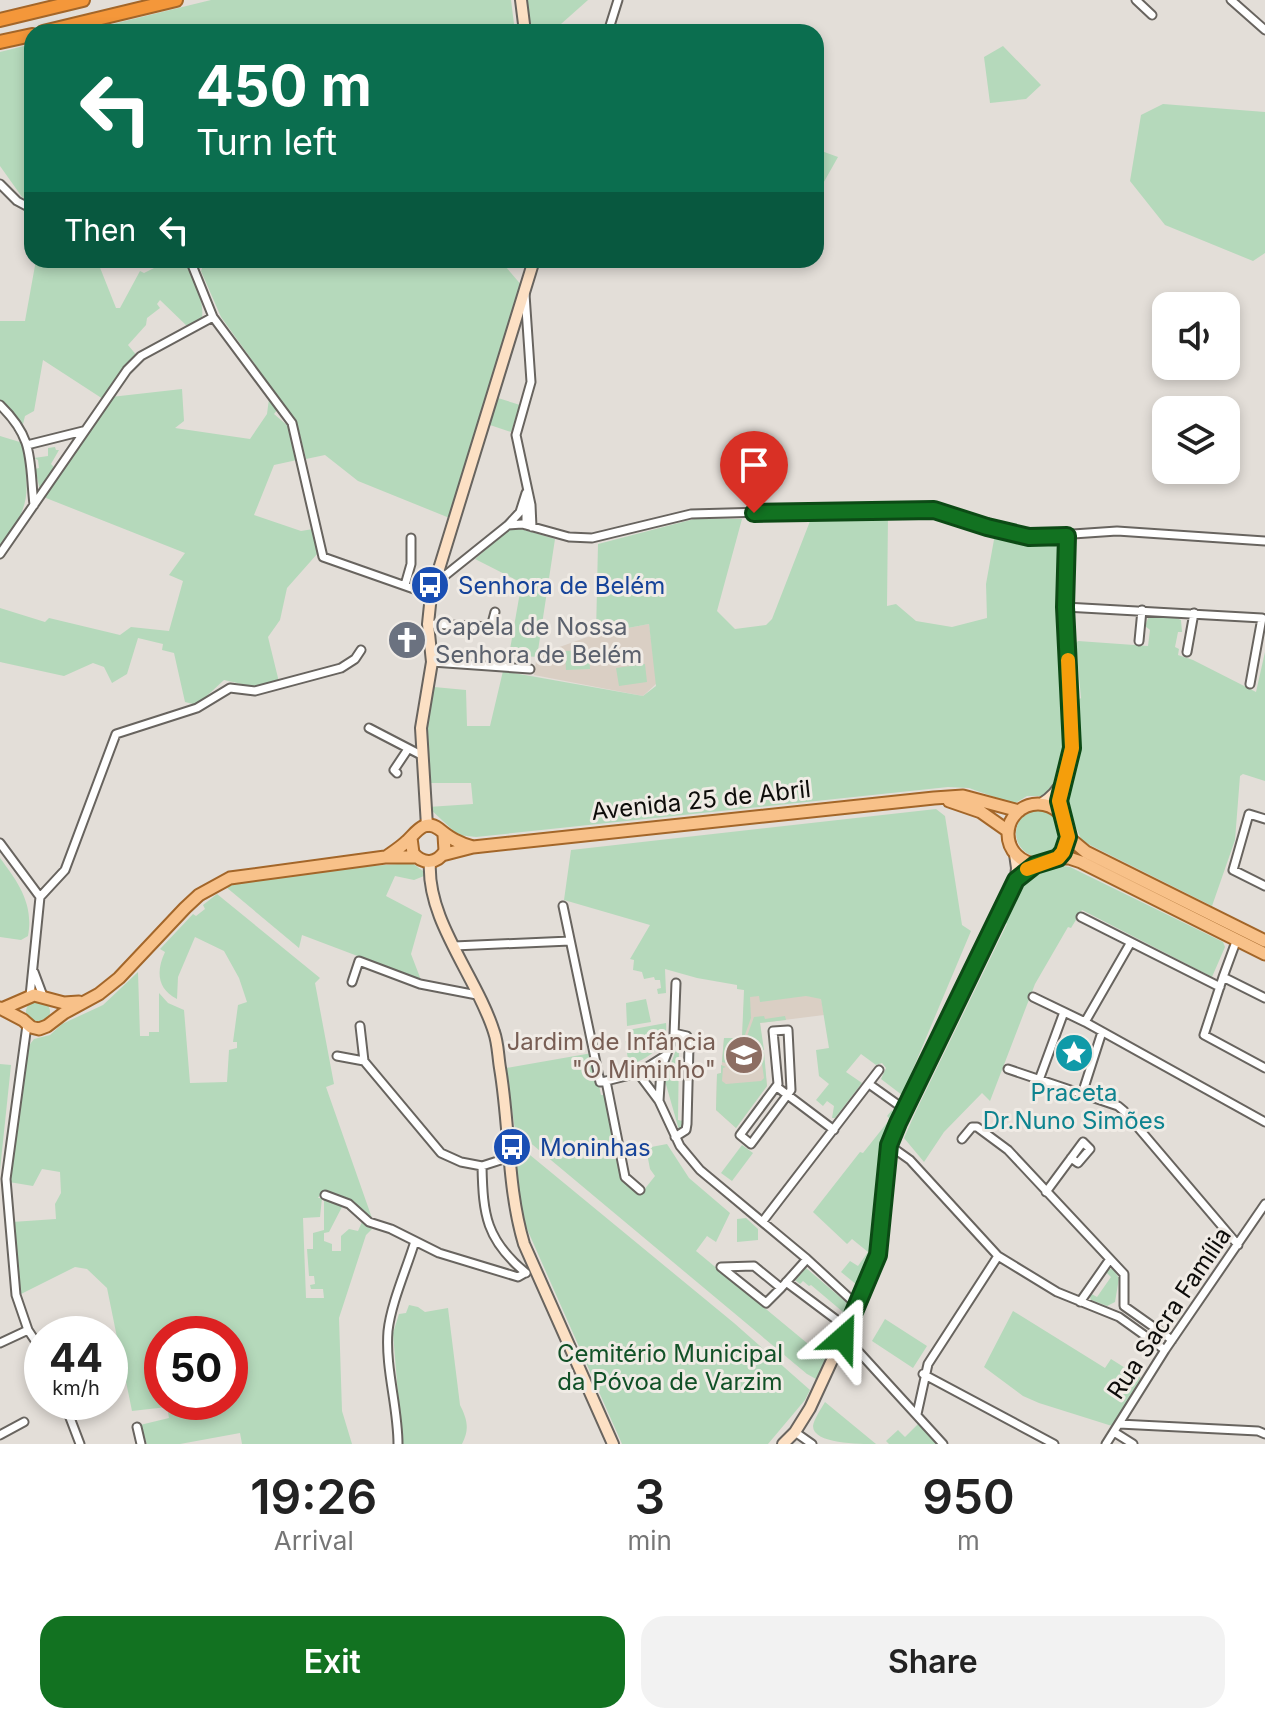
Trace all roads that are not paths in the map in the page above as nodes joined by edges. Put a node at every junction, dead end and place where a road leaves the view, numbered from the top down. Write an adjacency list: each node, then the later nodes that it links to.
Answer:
1 (83, 0): 8 (highway)
2 (176, 0): 9 (highway)
3 (521, 0): 10 (street)
4 (618, 0): 11 (street)
5 (1136, 0): 7 (street)
6 (1231, 0): 12 (street)
7 (1152, 15)
8 (0, 20)
9 (76, 24)
10 (524, 24)
11 (610, 24)
12 (1265, 30)
13 (24, 37): 14 (highway)
14 (0, 42)
15 (0, 184): 16 (street)
16 (24, 205)
17 (196, 268): 20 (street)
18 (532, 268): 19 (street)
19 (525, 294): 21 (street); 22 (street)
20 (213, 317): 25 (street); 35 (street)
21 (516, 325): 22 (street); 23 (street); 36 (street)
22 (527, 328): 23 (street)
23 (528, 345): 27 (street)
24 (0, 405): 26 (street)
25 (83, 431): 26 (street); 28 (street)
26 (27, 445): 28 (street)
27 (526, 492): 29 (street); 30 (street)
28 (34, 505): 34 (street)
29 (508, 525): 30 (street); 36 (street)
30 (529, 526): 31 (street)
31 (1067, 536): 33 (street); 37 (street)
32 (411, 538): 35 (street)
33 (1265, 541)
34 (0, 554)
35 (405, 585): 36 (street)
36 (433, 589): 41 (street)
37 (1065, 607): 38 (street); 52 (street)
38 (1142, 610): 40 (street); 42 (street)
39 (495, 612): 41 (street)
40 (1194, 613): 44 (street); 47 (street)
41 (428, 624): 45 (street)
42 (1139, 641)
43 (361, 650): 74 (street)
44 (1187, 652)
45 (432, 662): 46 (street); 50 (street)
46 (530, 669)
47 (1250, 684)
48 (369, 728): 49 (street)
49 (408, 749): 50 (street); 51 (street)
50 (423, 756): 58 (street)
51 (397, 773)
52 (1061, 786): 54 (street); 56 (street)
53 (934, 798): 55 (main road, Avenida 25 de Abril); 59 (main road, Avenida 25 de Abril); 64 (main road, Avenida 25 de Abril)
54 (1041, 804): 55 (main road); 56 (main road)
55 (1019, 811): 59 (main road)
56 (1061, 815): 61 (main road)
57 (1265, 819): 73 (street)
58 (427, 826): 60 (main road); 62 (main road)
59 (1008, 831): 65 (main road)
60 (444, 835): 64 (main road, Avenida 25 de Abril); 66 (main road)
61 (1068, 837): 69 (main road); 79 (main road)
62 (411, 838): 67 (main road); 68 (main road)
63 (0, 843): 74 (street)
64 (473, 847): 66 (main road, Avenida 25 de Abril)
65 (1015, 854): 71 (main road); 72 (street)
66 (442, 855): 70 (main road)
67 (385, 857): 68 (main road); 93 (main road)
68 (416, 857): 70 (main road)
69 (1058, 858): 71 (main road); 77 (main road)
70 (430, 862): 81 (street)
71 (1035, 865): 72 (street)
72 (1016, 880): 117 (street)
73 (1265, 886)
74 (40, 897): 83 (street)
75 (563, 906): 78 (street)
76 (1081, 917): 80 (street)
77 (1237, 939): 82 (main road); 84 (street)
78 (570, 941): 81 (street); 111 (street)
79 (1265, 941)
80 (1131, 942): 87 (street); 97 (street)
81 (454, 946): 88 (street)
82 (1265, 954)
83 (33, 966): 89 (street); 91 (street)
84 (1223, 977): 87 (street); 92 (street)
85 (352, 982): 88 (street)
86 (676, 983): 101 (street)
87 (1220, 987): 106 (street)
88 (477, 995): 123 (street)
89 (46, 997): 91 (main road); 93 (main road); 98 (main road)
90 (1033, 997): 95 (street)
91 (28, 998): 94 (main road); 96 (main road)
92 (1265, 998)
93 (84, 1002): 98 (main road)
94 (2, 1008): 96 (main road)
95 (1064, 1012): 97 (street); 110 (street)
96 (25, 1022): 98 (main road); 102 (street)
97 (1085, 1022): 100 (street)
98 (45, 1026): 102 (street)
99 (360, 1026): 105 (street)
100 (1102, 1032): 114 (street); 118 (street)
101 (674, 1033): 104 (street); 120 (street)
102 (25, 1042): 142 (street)
103 (337, 1056): 105 (street)
104 (665, 1056): 109 (street); 116 (street)
105 (364, 1061): 125 (street)
106 (1265, 1068)
107 (1008, 1069): 110 (street)
108 (879, 1070): 112 (street)
109 (638, 1073): 111 (street); 116 (street)
110 (1039, 1080): 114 (street)
111 (606, 1081): 126 (street)
112 (869, 1084): 117 (street); 119 (street)
113 (777, 1087): 115 (street); 115 (street); 115 (street)
114 (1082, 1094): 132 (street)
115 (788, 1095): 119 (street)
116 (659, 1101): 120 (street)
117 (904, 1109): 122 (street)
118 (1265, 1122)
119 (834, 1130): 130 (street)
120 (675, 1137): 130 (street)
121 (962, 1139): 127 (street)
122 (889, 1145): 133 (street); 140 (street)
123 (510, 1157): 125 (street); 137 (street)
124 (1071, 1158): 127 (street)
125 (482, 1166): 136 (street)
126 (640, 1190)
127 (1046, 1192): 135 (street)
128 (325, 1195): 131 (street)
129 (1265, 1204): 132 (street, Rua Sacra Família)
130 (763, 1221): 134 (street)
131 (415, 1241): 136 (street); 162 (street)
132 (1238, 1245): 146 (street, Rua Sacra Família)
133 (998, 1256): 139 (street); 150 (street)
134 (807, 1259): 138 (street); 140 (street)
135 (1110, 1259): 139 (street); 141 (street)
136 (525, 1273): 137 (street)
137 (537, 1273): 163 (street)
138 (783, 1285): 138 (street); 144 (street)
139 (1080, 1302): 143 (street)
140 (858, 1306): 156 (street)
141 (1126, 1309): 143 (street); 146 (street)
142 (24, 1318)
143 (1121, 1319): 148 (street)
144 (838, 1321)
145 (24, 1332): 147 (street)
146 (1172, 1340): 148 (street, Rua Sacra Família)
147 (0, 1343)
148 (1165, 1350): 154 (street, Rua Sacra Família)
149 (858, 1351): 151 (street)
150 (923, 1374): 151 (street); 167 (street)
151 (917, 1414): 166 (street)
152 (71, 1420): 160 (street)
153 (24, 1422): 159 (street)
154 (1119, 1424): 157 (street, Rua Sacra Família); 158 (street)
155 (137, 1427): 161 (street)
156 (795, 1432): 164 (street); 165 (street)
157 (1114, 1432): 168 (street, Rua Sacra Família); 169 (street)
158 (1265, 1434)
159 (0, 1435)
160 (80, 1444)
161 (141, 1444)
162 (398, 1444)
163 (613, 1444)
164 (783, 1444)
165 (812, 1444)
166 (943, 1444)
167 (1054, 1444)
168 (1106, 1444)
169 (1133, 1444)

